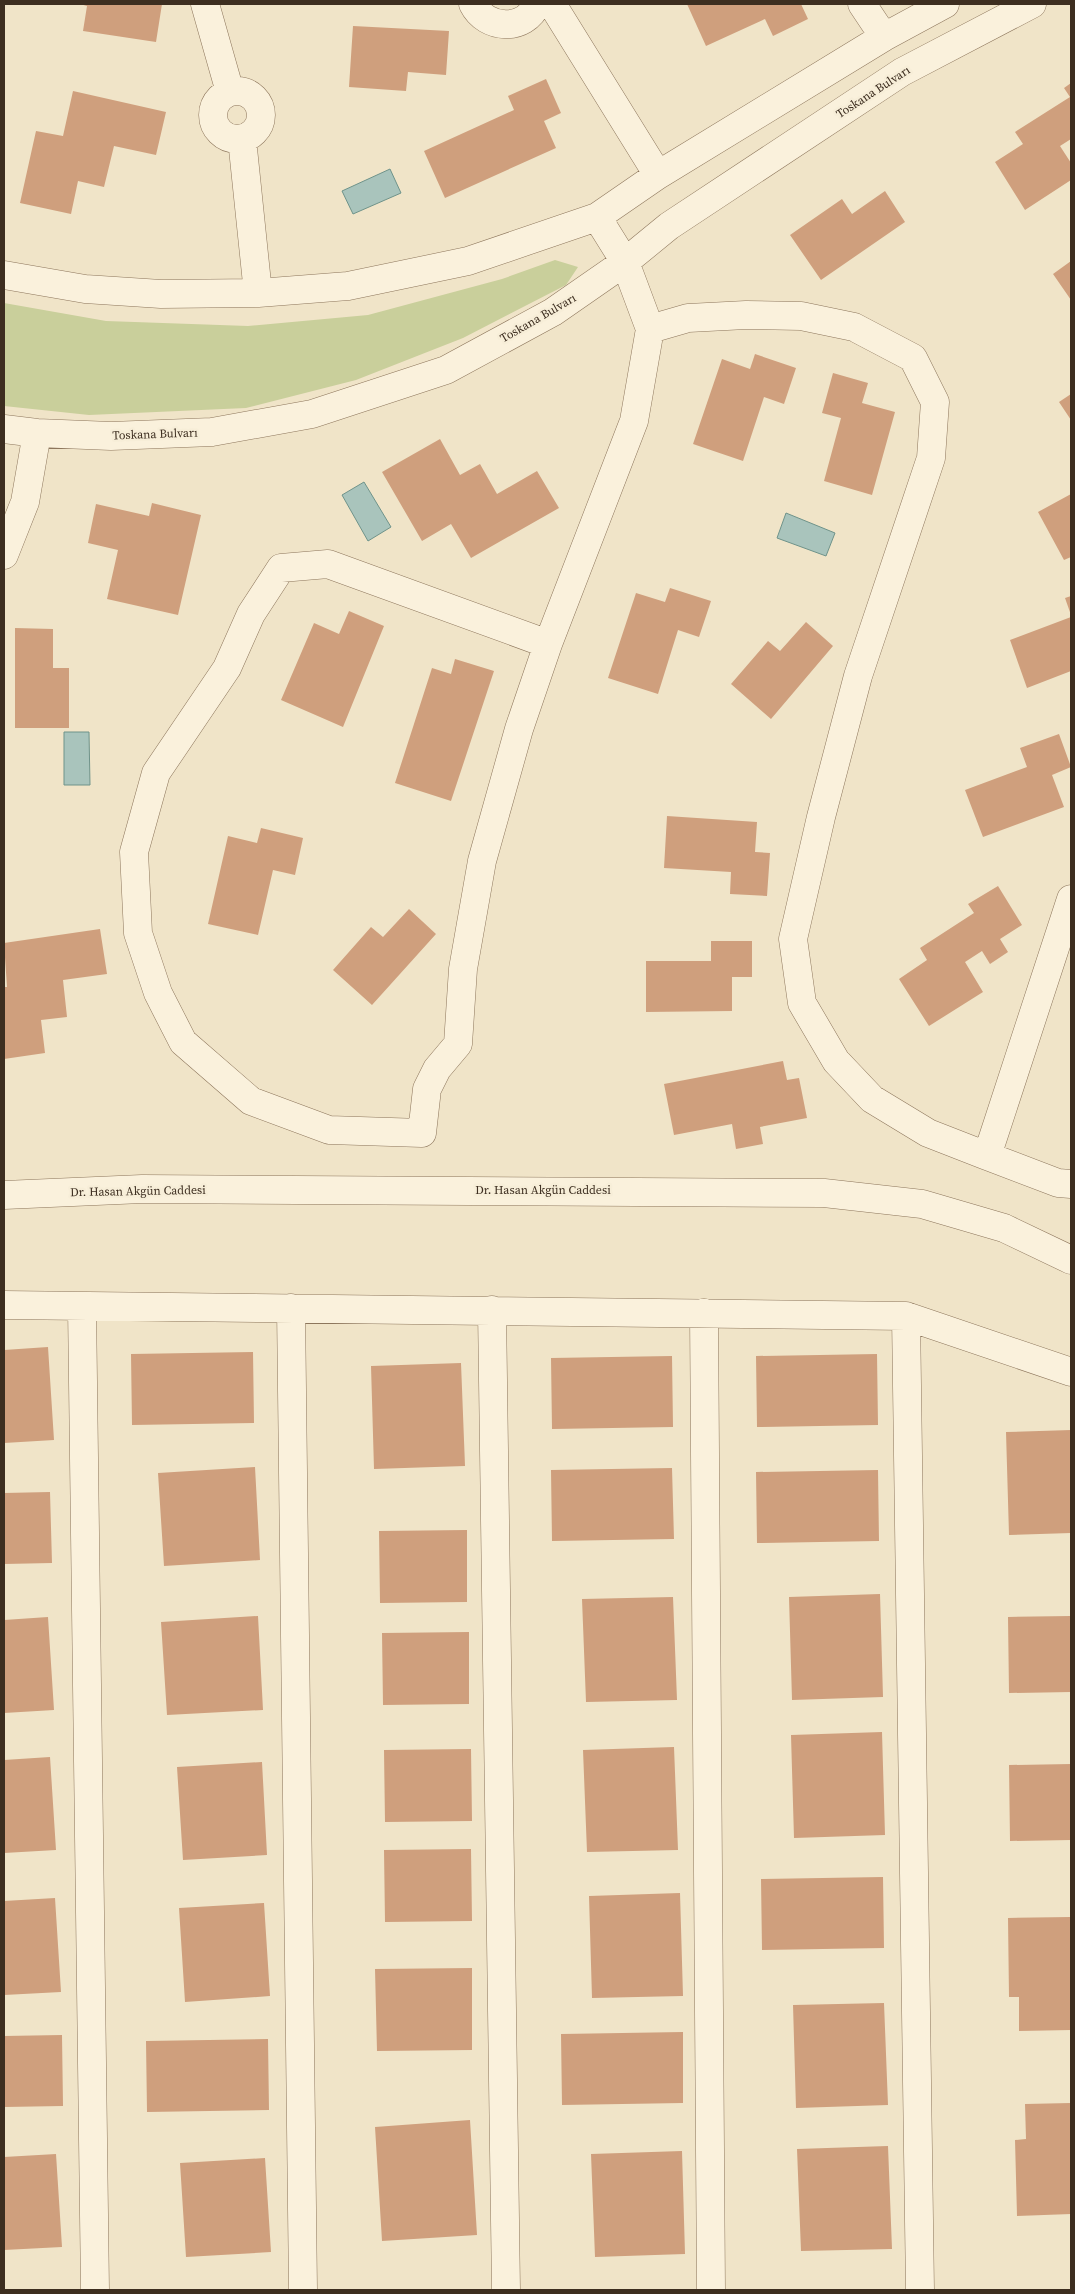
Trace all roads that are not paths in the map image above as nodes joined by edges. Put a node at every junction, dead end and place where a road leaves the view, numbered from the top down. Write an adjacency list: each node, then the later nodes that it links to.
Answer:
1 (205, 4): 13 (street)
2 (473, 4): 3 (street)
3 (538, 4)
4 (552, 4): 9 (street)
5 (862, 4): 8 (street)
6 (945, 4): 8 (street)
7 (1032, 4): 11 (street, Toskana Bulvarı)
8 (884, 37): 9 (street)
9 (658, 175): 10 (street)
10 (598, 217): 11 (street); 13 (street)
11 (625, 262): 14 (street); 16 (street, Toskana Bulvarı)
12 (4, 274): 13 (street)
13 (258, 293)
14 (650, 330): 18 (street); 20 (street)
15 (4, 429): 16 (street, Toskana Bulvarı)
16 (37, 434): 17 (street)
17 (4, 555)
18 (548, 644): 18 (street)
19 (1071, 899): 20 (street)
20 (987, 1156): 21 (street)
21 (1071, 1184)
22 (4, 1194): 23 (street, Dr. Hasan Akgün Caddesi)
23 (1071, 1260)
24 (4, 1305): 25 (street)
25 (82, 1306): 26 (street); 31 (street)
26 (291, 1308): 27 (street); 32 (street)
27 (492, 1310): 28 (street); 33 (street)
28 (704, 1313): 29 (street); 34 (street)
29 (906, 1316): 30 (street); 35 (street)
30 (1071, 1372)
31 (95, 2290)
32 (303, 2290)
33 (506, 2290)
34 (711, 2290)
35 (920, 2290)

